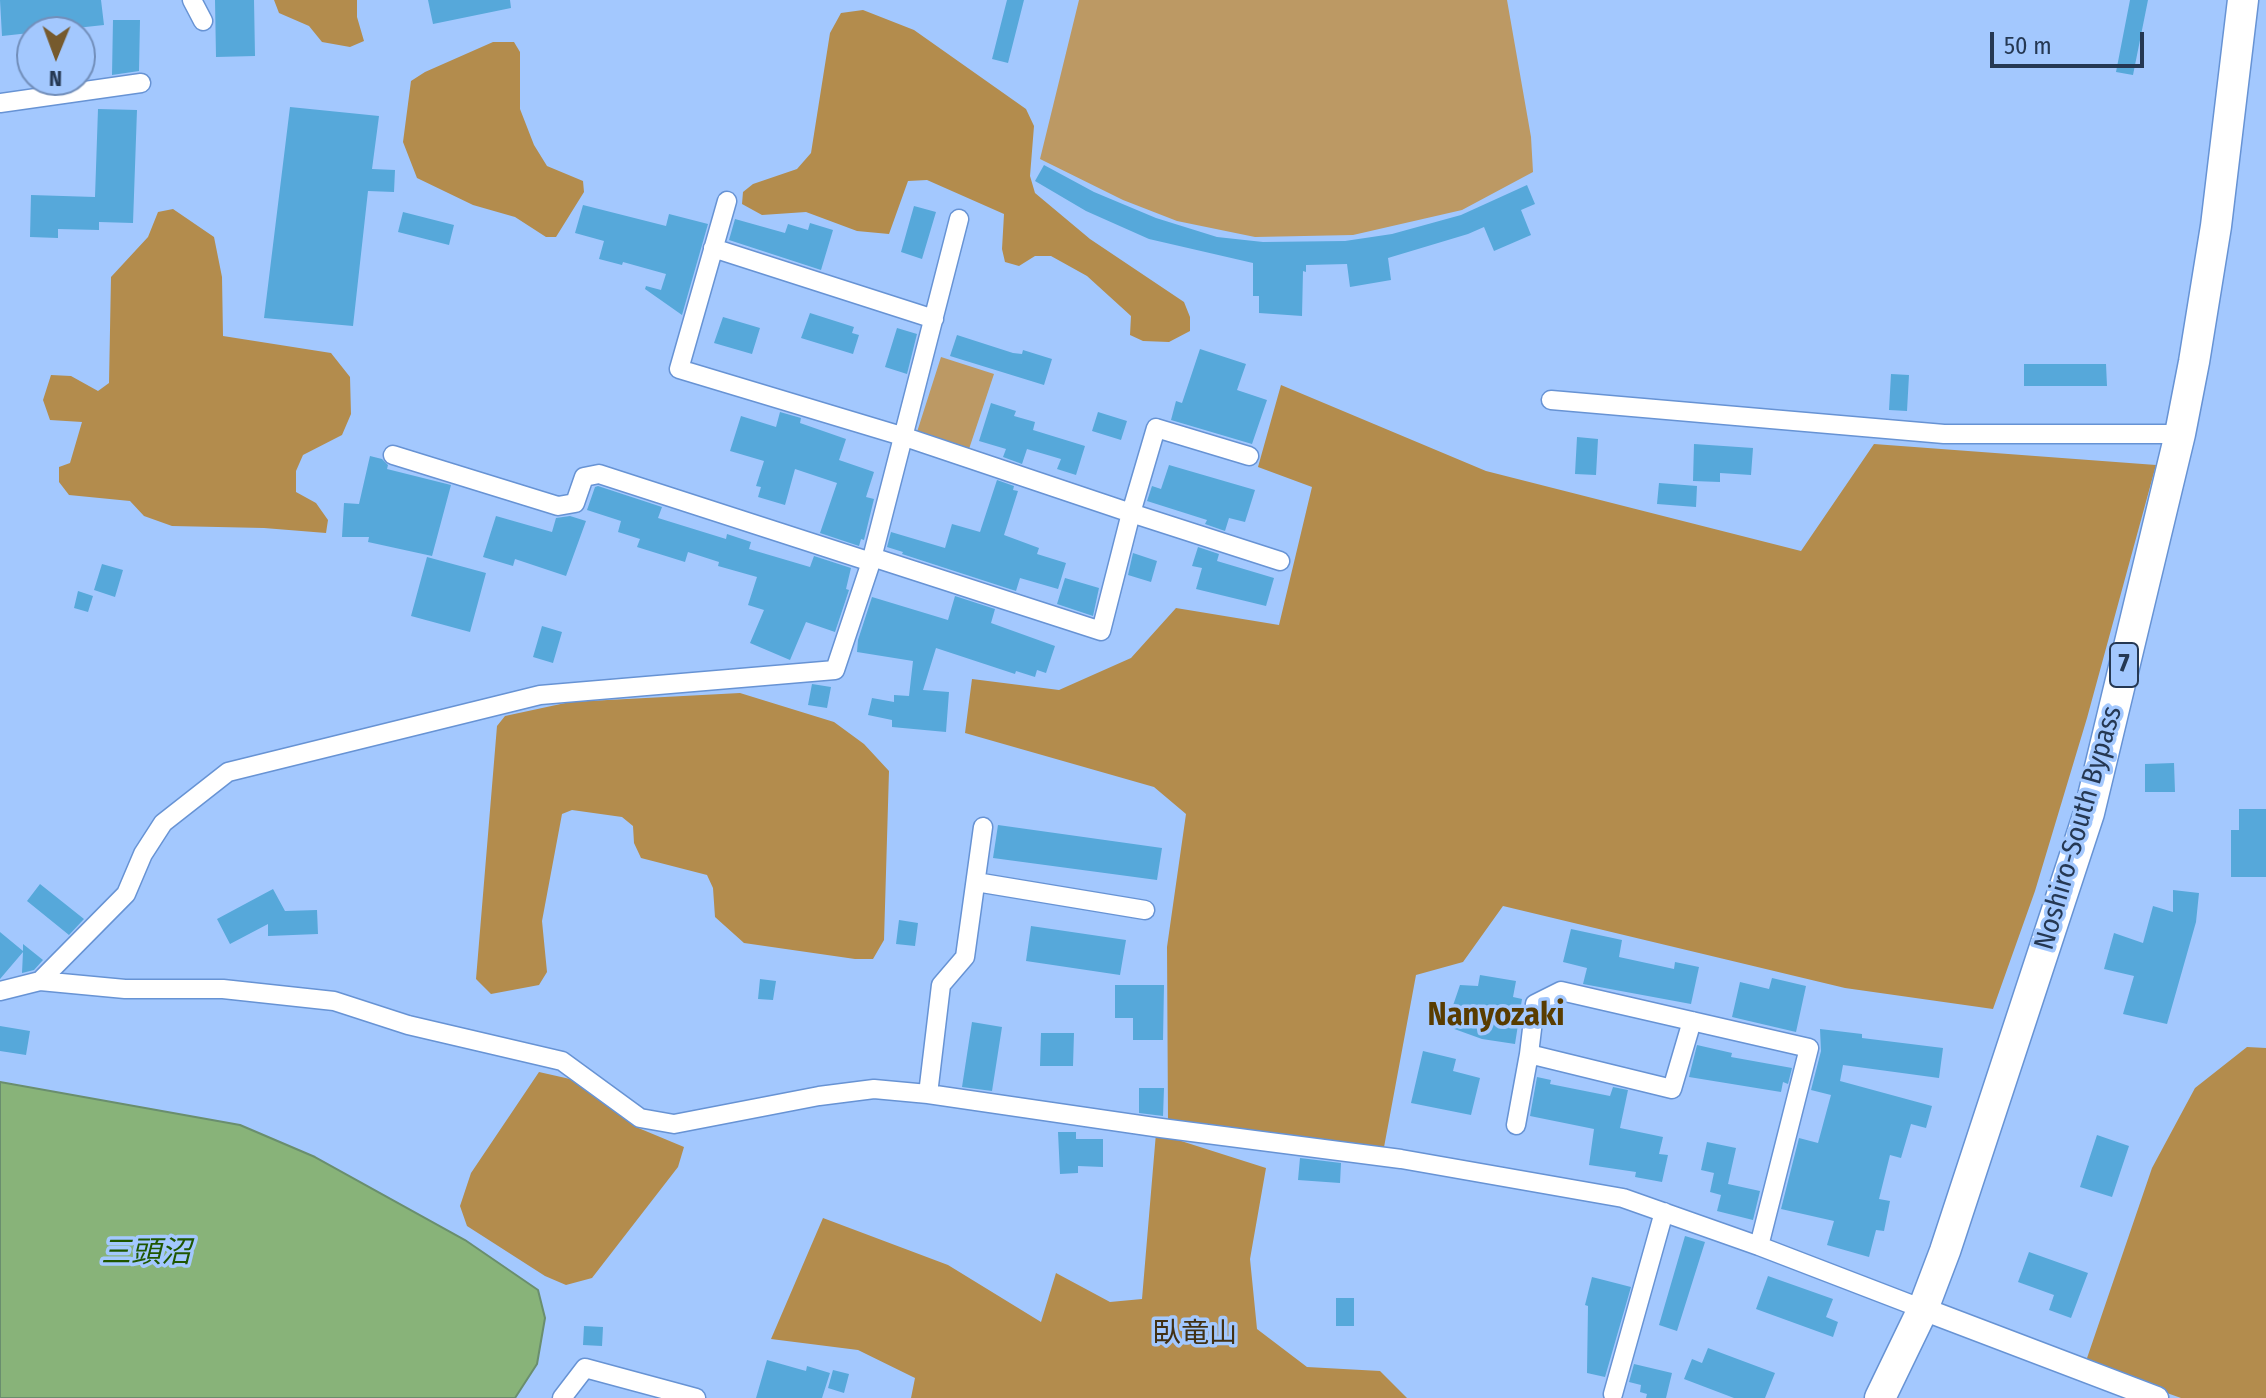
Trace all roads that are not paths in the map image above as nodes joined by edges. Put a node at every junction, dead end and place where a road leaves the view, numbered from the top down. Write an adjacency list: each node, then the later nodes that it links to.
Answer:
1 (192, 0): 3 (street)
2 (2243, 0): 11 (highway, Noshiro-South Bypass / 7)
3 (203, 21)
4 (141, 83): 5 (street)
5 (0, 103)
6 (727, 201): 8 (street)
7 (959, 219): 9 (street)
8 (713, 248): 9 (street); 12 (street)
9 (934, 319): 12 (street)
10 (1551, 400): 11 (street)
11 (2180, 434): 29 (highway, Noshiro-South Bypass / 7)
12 (905, 437): 15 (street); 16 (street)
13 (393, 455): 16 (street)
14 (1249, 456): 15 (street)
15 (1131, 513): 16 (street); 17 (street)
16 (872, 560): 21 (street)
17 (1280, 561)
18 (983, 827): 19 (street)
19 (976, 882): 20 (street); 25 (street)
20 (1145, 910)
21 (40, 981): 22 (street); 25 (street)
22 (0, 991)
23 (1692, 1021): 24 (street); 24 (street); 28 (street)
24 (1529, 1054): 26 (street)
25 (928, 1094): 27 (street)
26 (1516, 1125)
27 (1664, 1212): 28 (street); 30 (street)
28 (1759, 1246): 29 (street)
29 (1923, 1309): 33 (highway, Noshiro-South Bypass / 7); 34 (street)
30 (1613, 1394)
31 (562, 1398): 32 (street)
32 (696, 1398)
33 (1880, 1398)
34 (2157, 1398)

